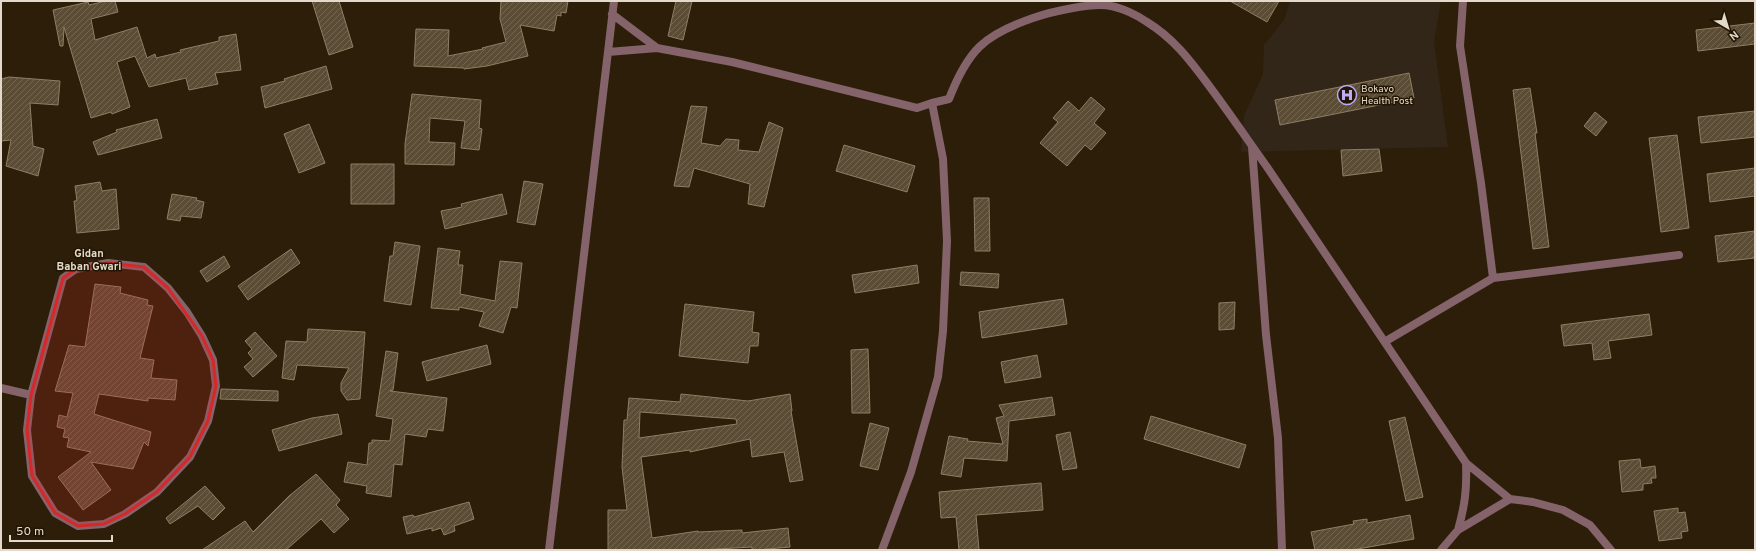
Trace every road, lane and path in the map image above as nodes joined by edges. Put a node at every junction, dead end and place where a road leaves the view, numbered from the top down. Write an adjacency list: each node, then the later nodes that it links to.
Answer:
1 (614, 1): 4 (street)
2 (1463, 1): 10 (street)
3 (1111, 3): 7 (street); 8 (street)
4 (612, 14): 5 (street); 6 (street)
5 (657, 48): 6 (street); 7 (street)
6 (608, 52): 17 (street)
7 (932, 103): 18 (street)
8 (1252, 146): 11 (street); 19 (street)
9 (1679, 255): 10 (street)
10 (1493, 278): 11 (street)
11 (1386, 342): 14 (street)
12 (1, 388): 13 (street)
13 (30, 395): 13 (street)
14 (1466, 463): 15 (street); 16 (street)
15 (1510, 498): 16 (street); 21 (street)
16 (1458, 530): 20 (street)
17 (549, 550)
18 (882, 550)
19 (1282, 550)
20 (1441, 550)
21 (1611, 550)

